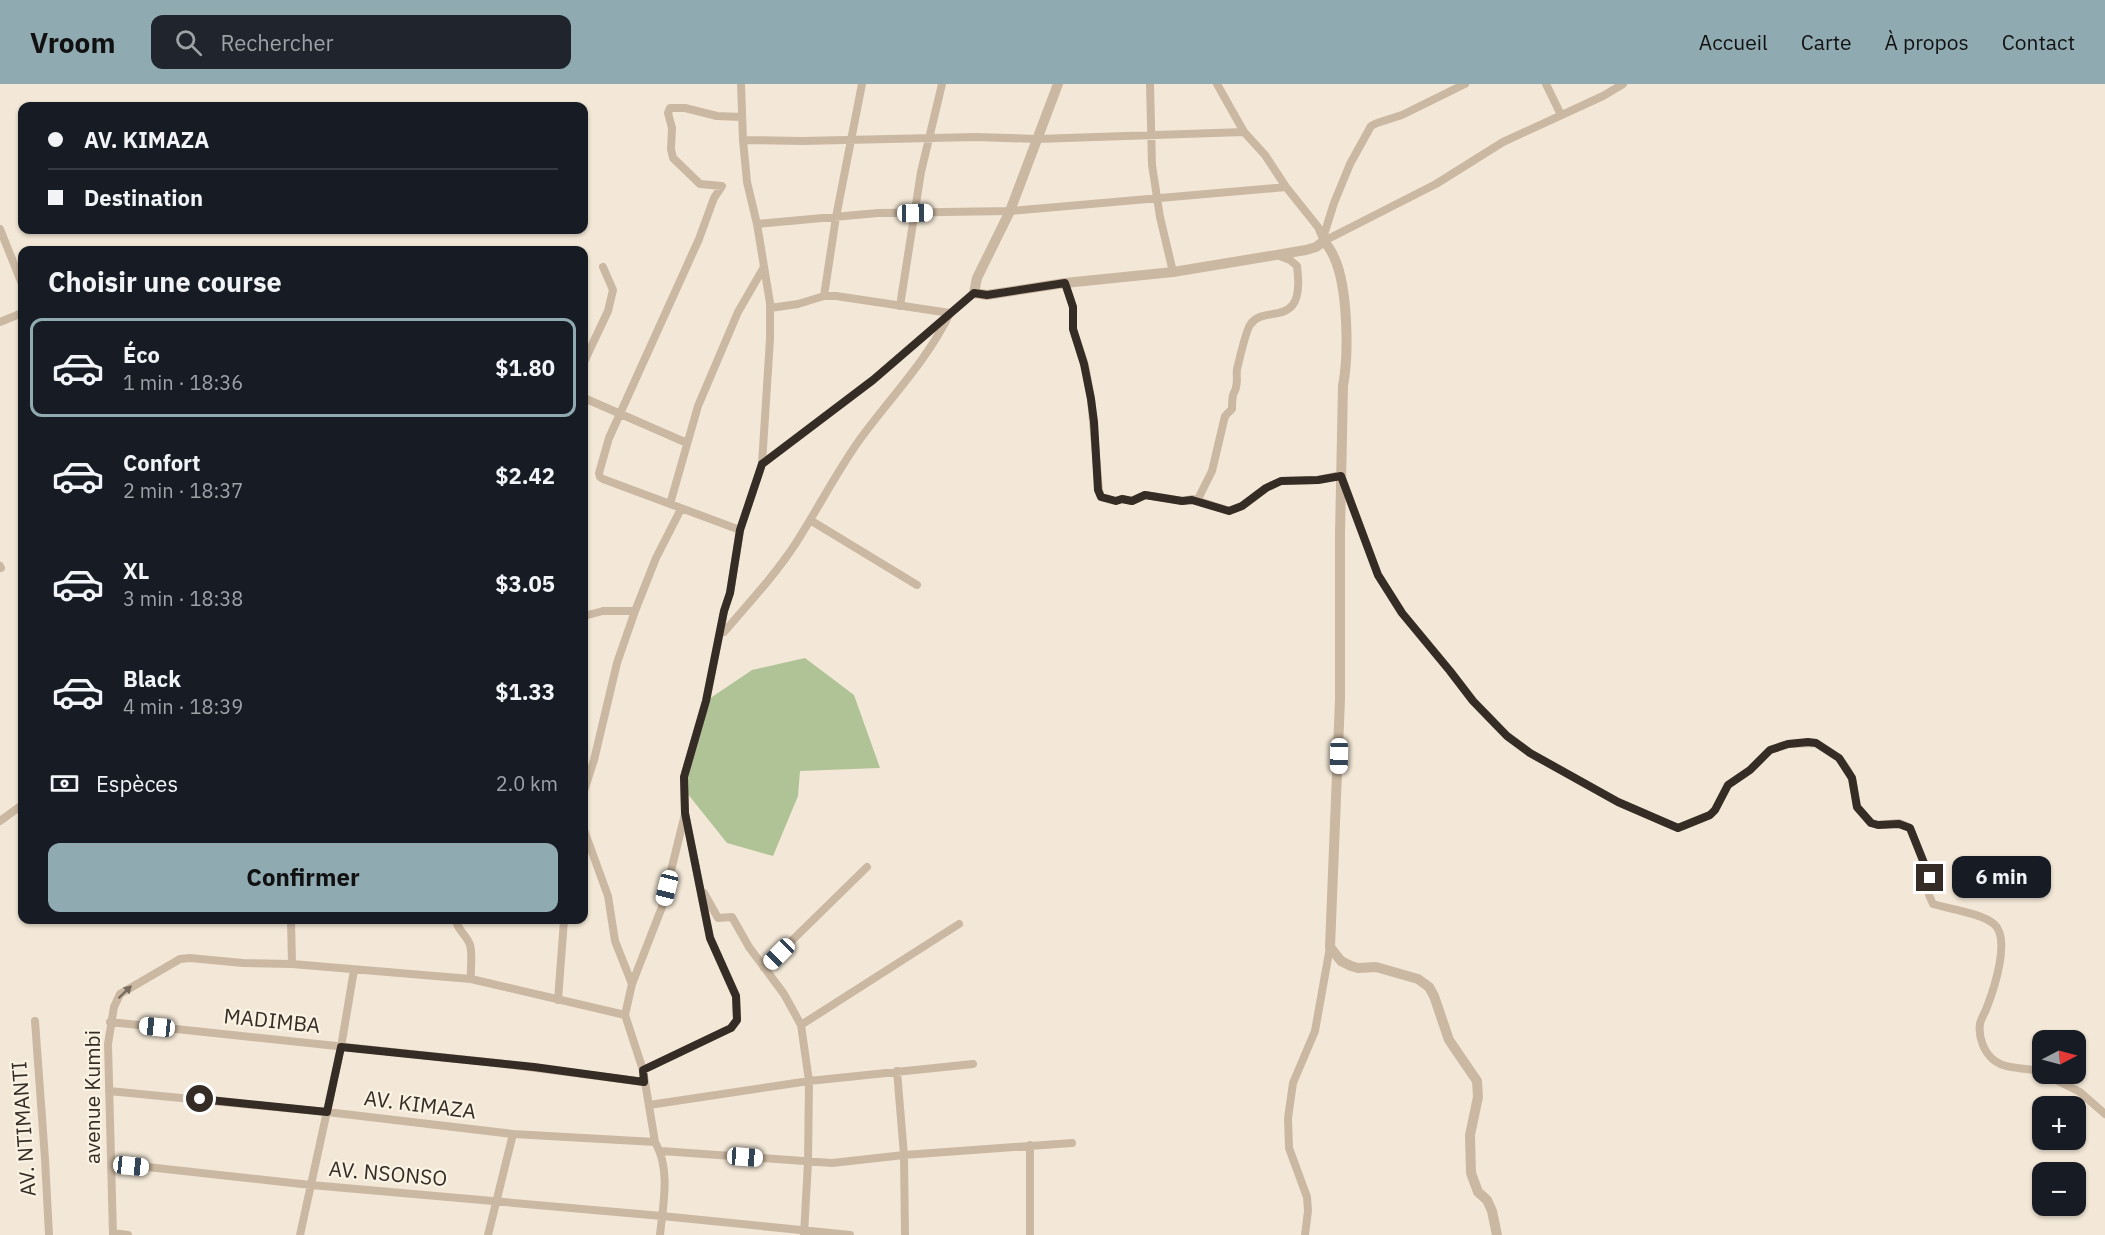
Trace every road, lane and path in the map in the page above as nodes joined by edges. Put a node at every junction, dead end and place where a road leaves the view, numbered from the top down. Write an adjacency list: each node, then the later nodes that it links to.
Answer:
1 (741, 84): 11 (street)
2 (862, 84): 17 (street)
3 (942, 84): 14 (street)
4 (1058, 84): 15 (street)
5 (1150, 84): 13 (street)
6 (1465, 84): 25 (street)
7 (1546, 84): 10 (street)
8 (1623, 84): 10 (street)
9 (1219, 85): 12 (street)
10 (1561, 115): 25 (street)
11 (742, 117): 16 (street); 41 (street)
12 (1244, 132): 13 (street); 18 (street)
13 (1150, 136): 15 (street); 19 (street)
14 (929, 138): 15 (street); 17 (street); 21 (street)
15 (1037, 139): 20 (street)
16 (743, 140): 17 (street); 23 (street)
17 (851, 140): 22 (street)
18 (1287, 187): 19 (street); 25 (street)
19 (1157, 199): 20 (street); 29 (street)
20 (1010, 211): 21 (street); 32 (street)
21 (915, 213): 22 (street); 34 (street)
22 (836, 217): 23 (street); 33 (street)
23 (757, 224): 28 (street)
24 (0, 229): 30 (street)
25 (1324, 240): 26 (street); 44 (street)
26 (1277, 255): 29 (street); 45 (street)
27 (603, 267): 39 (street)
28 (764, 267): 35 (street); 42 (street)
29 (1173, 272): 31 (street)
30 (18, 274)
31 (1065, 283): 32 (street); 45 (street)
32 (974, 293): 36 (street)
33 (824, 296): 34 (street); 35 (street)
34 (900, 306): 36 (street)
35 (770, 308): 43 (street)
36 (950, 313): 43 (street); 48 (street)
37 (18, 315): 38 (street)
38 (0, 322)
39 (588, 354)
40 (588, 400): 41 (street)
41 (620, 414): 42 (street); 46 (street)
42 (687, 443): 46 (street)
43 (762, 464): 49 (street)
44 (1341, 476): 45 (street); 65 (street); 80 (street)
45 (1197, 501)
46 (670, 504): 47 (street)
47 (681, 509): 49 (street); 51 (street)
48 (810, 520): 50 (street); 53 (street)
49 (740, 530): 56 (street)
50 (917, 585)
51 (635, 610): 52 (street); 54 (street)
52 (588, 615)
53 (724, 632)
54 (588, 779)
55 (18, 808): 57 (street)
56 (685, 813): 60 (street); 70 (street)
57 (0, 821)
58 (588, 841): 70 (street)
59 (867, 867): 67 (street)
60 (699, 885): 67 (street); 78 (street)
61 (291, 924): 66 (street)
62 (457, 924): 69 (street)
63 (564, 924): 71 (street)
64 (959, 924): 75 (street)
65 (1330, 947): 100 (street); 110 (street)
66 (292, 964): 68 (street); 74 (street, avenue Kumbi, one-way to 66)
67 (764, 968): 75 (street)
68 (354, 970): 69 (street); 76 (street)
69 (471, 979): 71 (street)
70 (632, 984): 72 (street)
71 (558, 1000): 72 (street)
72 (625, 1015): 78 (street)
73 (35, 1021): 102 (street, AV. NTIMANTI)
74 (110, 1022): 76 (street, MADIMBA); 84 (street, avenue Kumbi)
75 (801, 1025): 81 (street)
76 (341, 1047): 82 (street, MADIMBA); 86 (street)
77 (973, 1064): 79 (street)
78 (643, 1070): 82 (street)
79 (897, 1071): 81 (street); 93 (street)
80 (2032, 1071)
81 (809, 1081): 85 (street); 94 (street)
82 (644, 1082): 85 (street)
83 (2064, 1084): 87 (street)
84 (109, 1091): 86 (street, AV. KIMAZA); 95 (street, avenue Kumbi)
85 (649, 1105): 89 (street)
86 (327, 1112): 88 (street, AV. KIMAZA); 96 (street)
87 (2105, 1114)
88 (513, 1134): 89 (street, AV. KIMAZA); 97 (street)
89 (655, 1142): 92 (street)
90 (1072, 1143): 91 (street)
91 (1030, 1145): 93 (street); 109 (street)
92 (661, 1151): 94 (street); 98 (street)
93 (904, 1155): 94 (street); 108 (street)
94 (808, 1162): 99 (street)
95 (111, 1163): 96 (street, AV. NSONSO); 101 (street, avenue Kumbi)
96 (311, 1185): 97 (street, AV. NSONSO); 104 (street)
97 (496, 1202): 98 (street, AV. NSONSO); 105 (street)
98 (662, 1216): 99 (street, AV. NSONSO); 106 (street)
99 (804, 1232): 107 (street, AV. NSONSO)
100 (1304, 1233)
101 (112, 1234): 103 (street)
102 (49, 1235)
103 (128, 1235)
104 (300, 1235)
105 (488, 1235)
106 (660, 1235)
107 (850, 1235)
108 (905, 1235)
109 (1030, 1235)
110 (1497, 1235)

